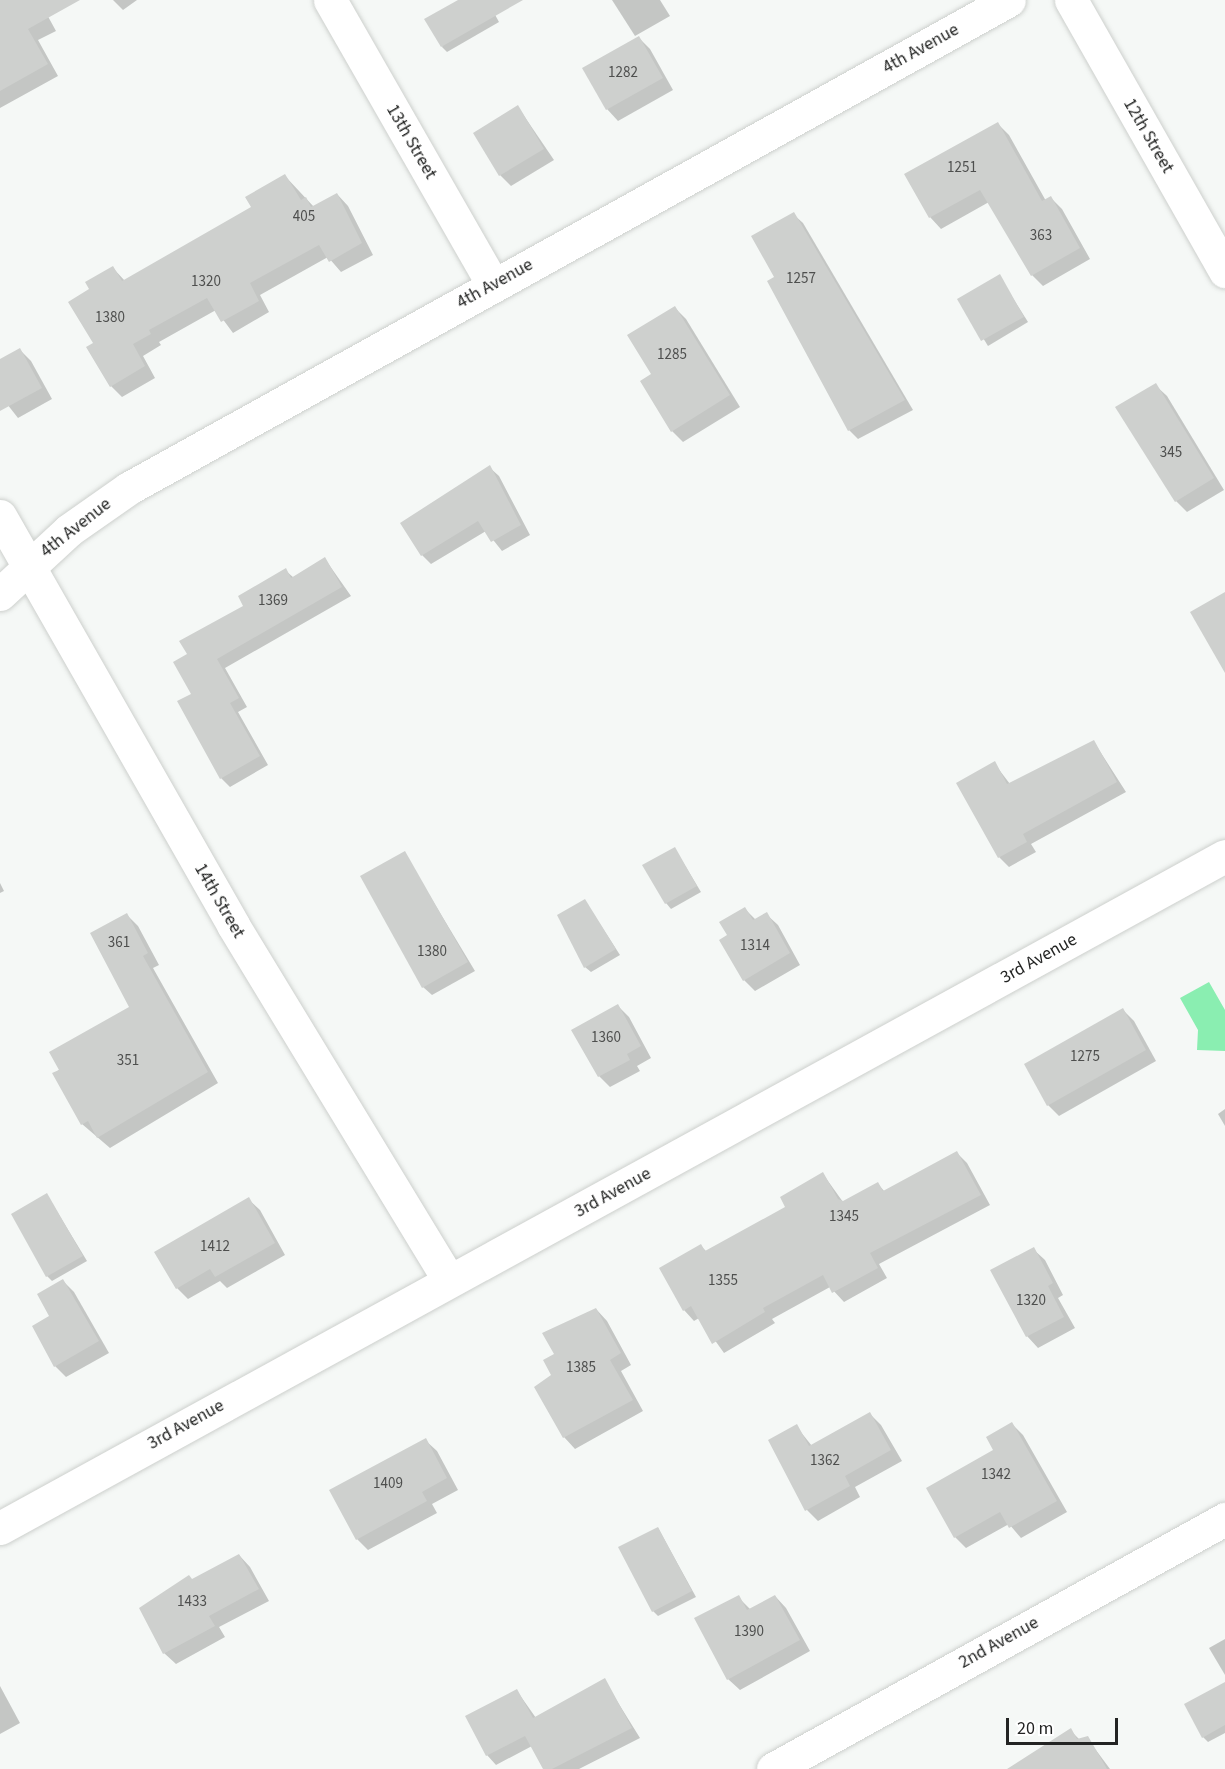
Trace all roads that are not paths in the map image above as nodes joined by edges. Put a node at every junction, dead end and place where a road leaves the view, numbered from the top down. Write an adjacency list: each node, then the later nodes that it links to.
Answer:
1 (330, 0): 5 (street, 13th Street)
2 (1009, 0): 5 (street, 4th Avenue)
3 (1071, 0): 4 (street, 12th Street)
4 (1225, 271)
5 (493, 285): 7 (street, 4th Avenue)
6 (0, 516): 7 (street, 14th Street)
7 (28, 567): 8 (street, 4th Avenue); 10 (street, 14th Street)
8 (0, 594)
9 (1225, 856): 10 (street, 3rd Avenue)
10 (449, 1280): 12 (street, 3rd Avenue)
11 (1225, 1519): 13 (street, 2nd Avenue)
12 (0, 1528)
13 (773, 1769)

